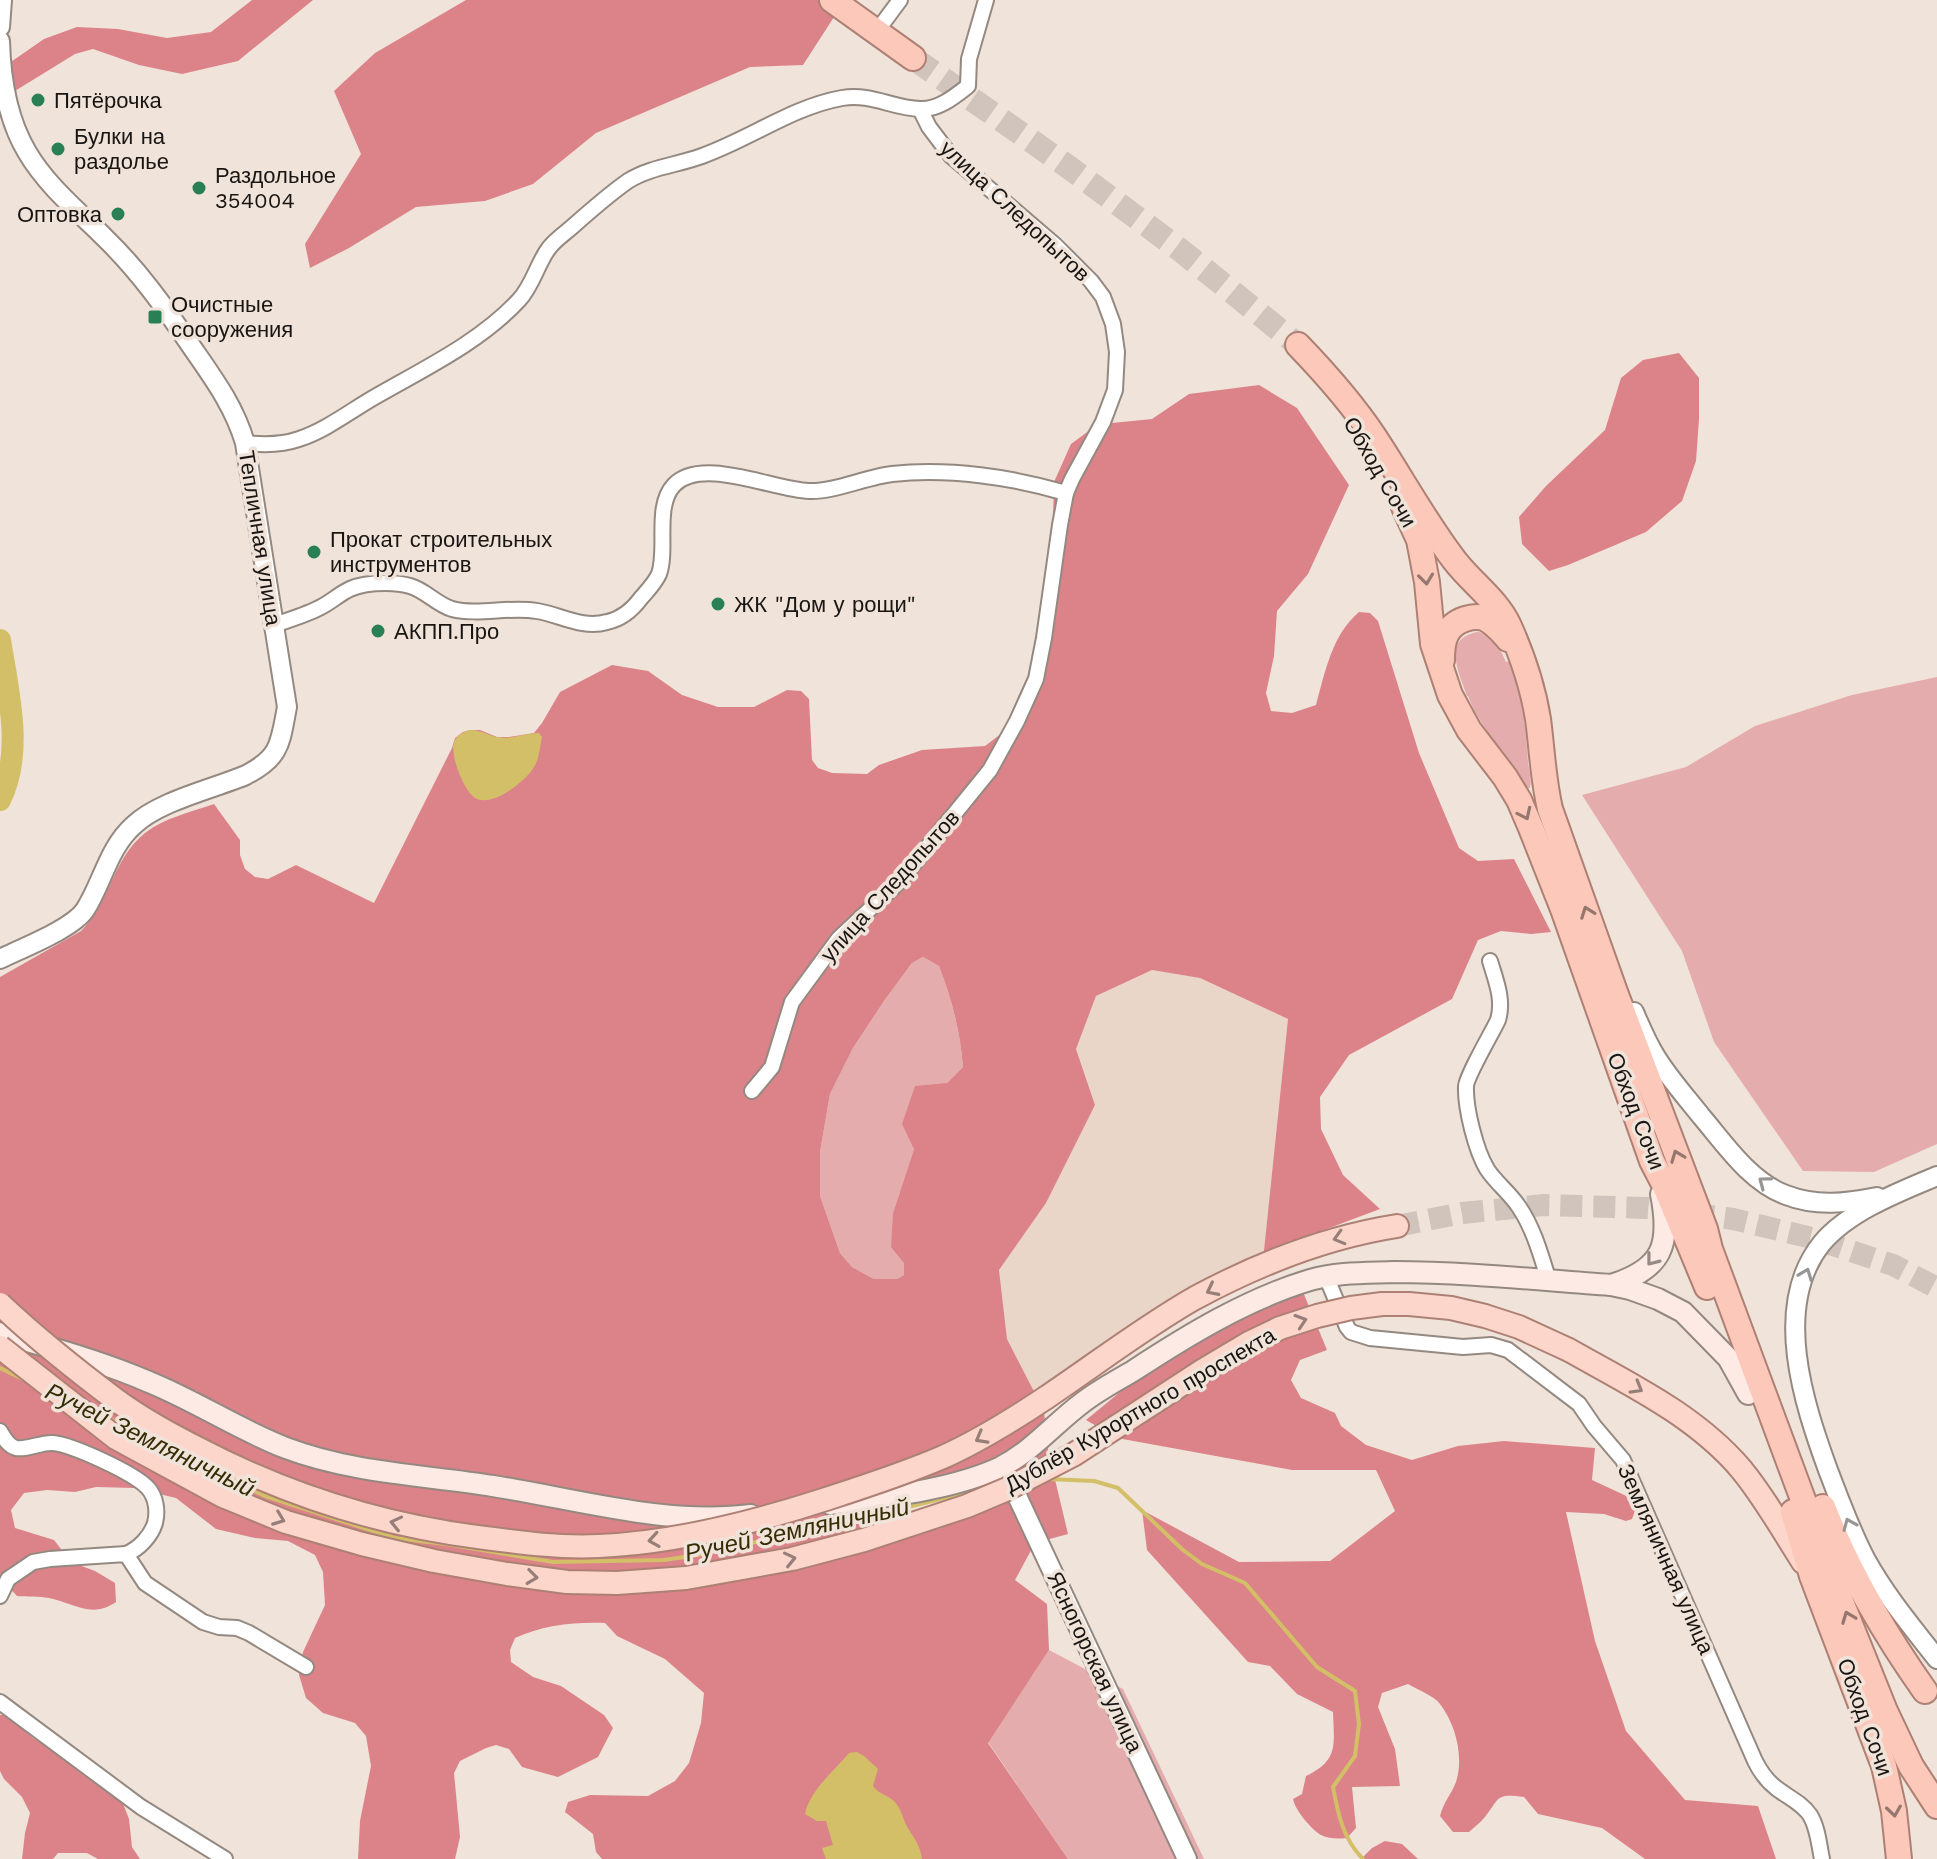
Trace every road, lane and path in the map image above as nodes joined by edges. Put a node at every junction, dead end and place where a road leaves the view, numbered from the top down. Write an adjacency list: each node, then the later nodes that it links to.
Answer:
1 (2, 0): 5 (street)
2 (900, 0): 6 (street)
3 (986, 0): 9 (street)
4 (836, 3): 6 (highway)
5 (0, 27)
6 (877, 31): 8 (highway)
7 (0, 41): 12 (street, Тепличная улица)
8 (913, 58)
9 (920, 109): 12 (street); 13 (street, улица Следопытов)
10 (1298, 345): 11 (highway, Обход Сочи)
11 (1332, 385): 15 (highway, Обход Сочи); 16 (highway, Обход Сочи, one-way to 16)
12 (245, 443): 14 (street, Тепличная улица)
13 (1066, 493): 14 (street); 20 (street, улица Следопытов)
14 (274, 625): 18 (street, Тепличная улица)
15 (1517, 650): 16 (highway); 17 (highway, Обход Сочи, one-way to 15)
16 (1441, 668): 21 (highway, Обход Сочи, one-way to 21)
17 (1602, 954): 23 (street, one-way to 17); 25 (highway, Обход Сочи, one-way to 17)
18 (0, 959)
19 (1490, 961): 27 (street)
20 (752, 1091)
21 (1652, 1161): 28 (main road, one-way to 28); 32 (highway, Обход Сочи)
22 (1937, 1176): 23 (street)
23 (1892, 1195): 38 (street, one-way to 23)
24 (1397, 1226): 29 (main road, one-way to 29, bridge)
25 (1705, 1229): 40 (highway); 42 (highway, one-way to 25)
26 (1326, 1276): 27 (main road); 34 (main road); 45 (street, Земляничная улица)
27 (1549, 1281): 28 (main road)
28 (1611, 1285): 32 (main road)
29 (0, 1304)
30 (0, 1333): 34 (main road)
31 (0, 1347): 36 (main road, Дублёр Курортного проспекта, one-way to 36, bridge)
32 (1748, 1394): 36 (highway, Обход Сочи)
33 (0, 1431): 35 (street)
34 (1003, 1466): 44 (street, Ясногорская улица)
35 (126, 1554): 37 (street); 39 (street)
36 (1812, 1576): 46 (highway, Обход Сочи, one-way to 46)
37 (0, 1596)
38 (1937, 1659)
39 (306, 1667)
40 (1925, 1691)
41 (0, 1702): 43 (street)
42 (1937, 1806)
43 (225, 1859)
44 (1187, 1859)
45 (1822, 1859)
46 (1899, 1859)

